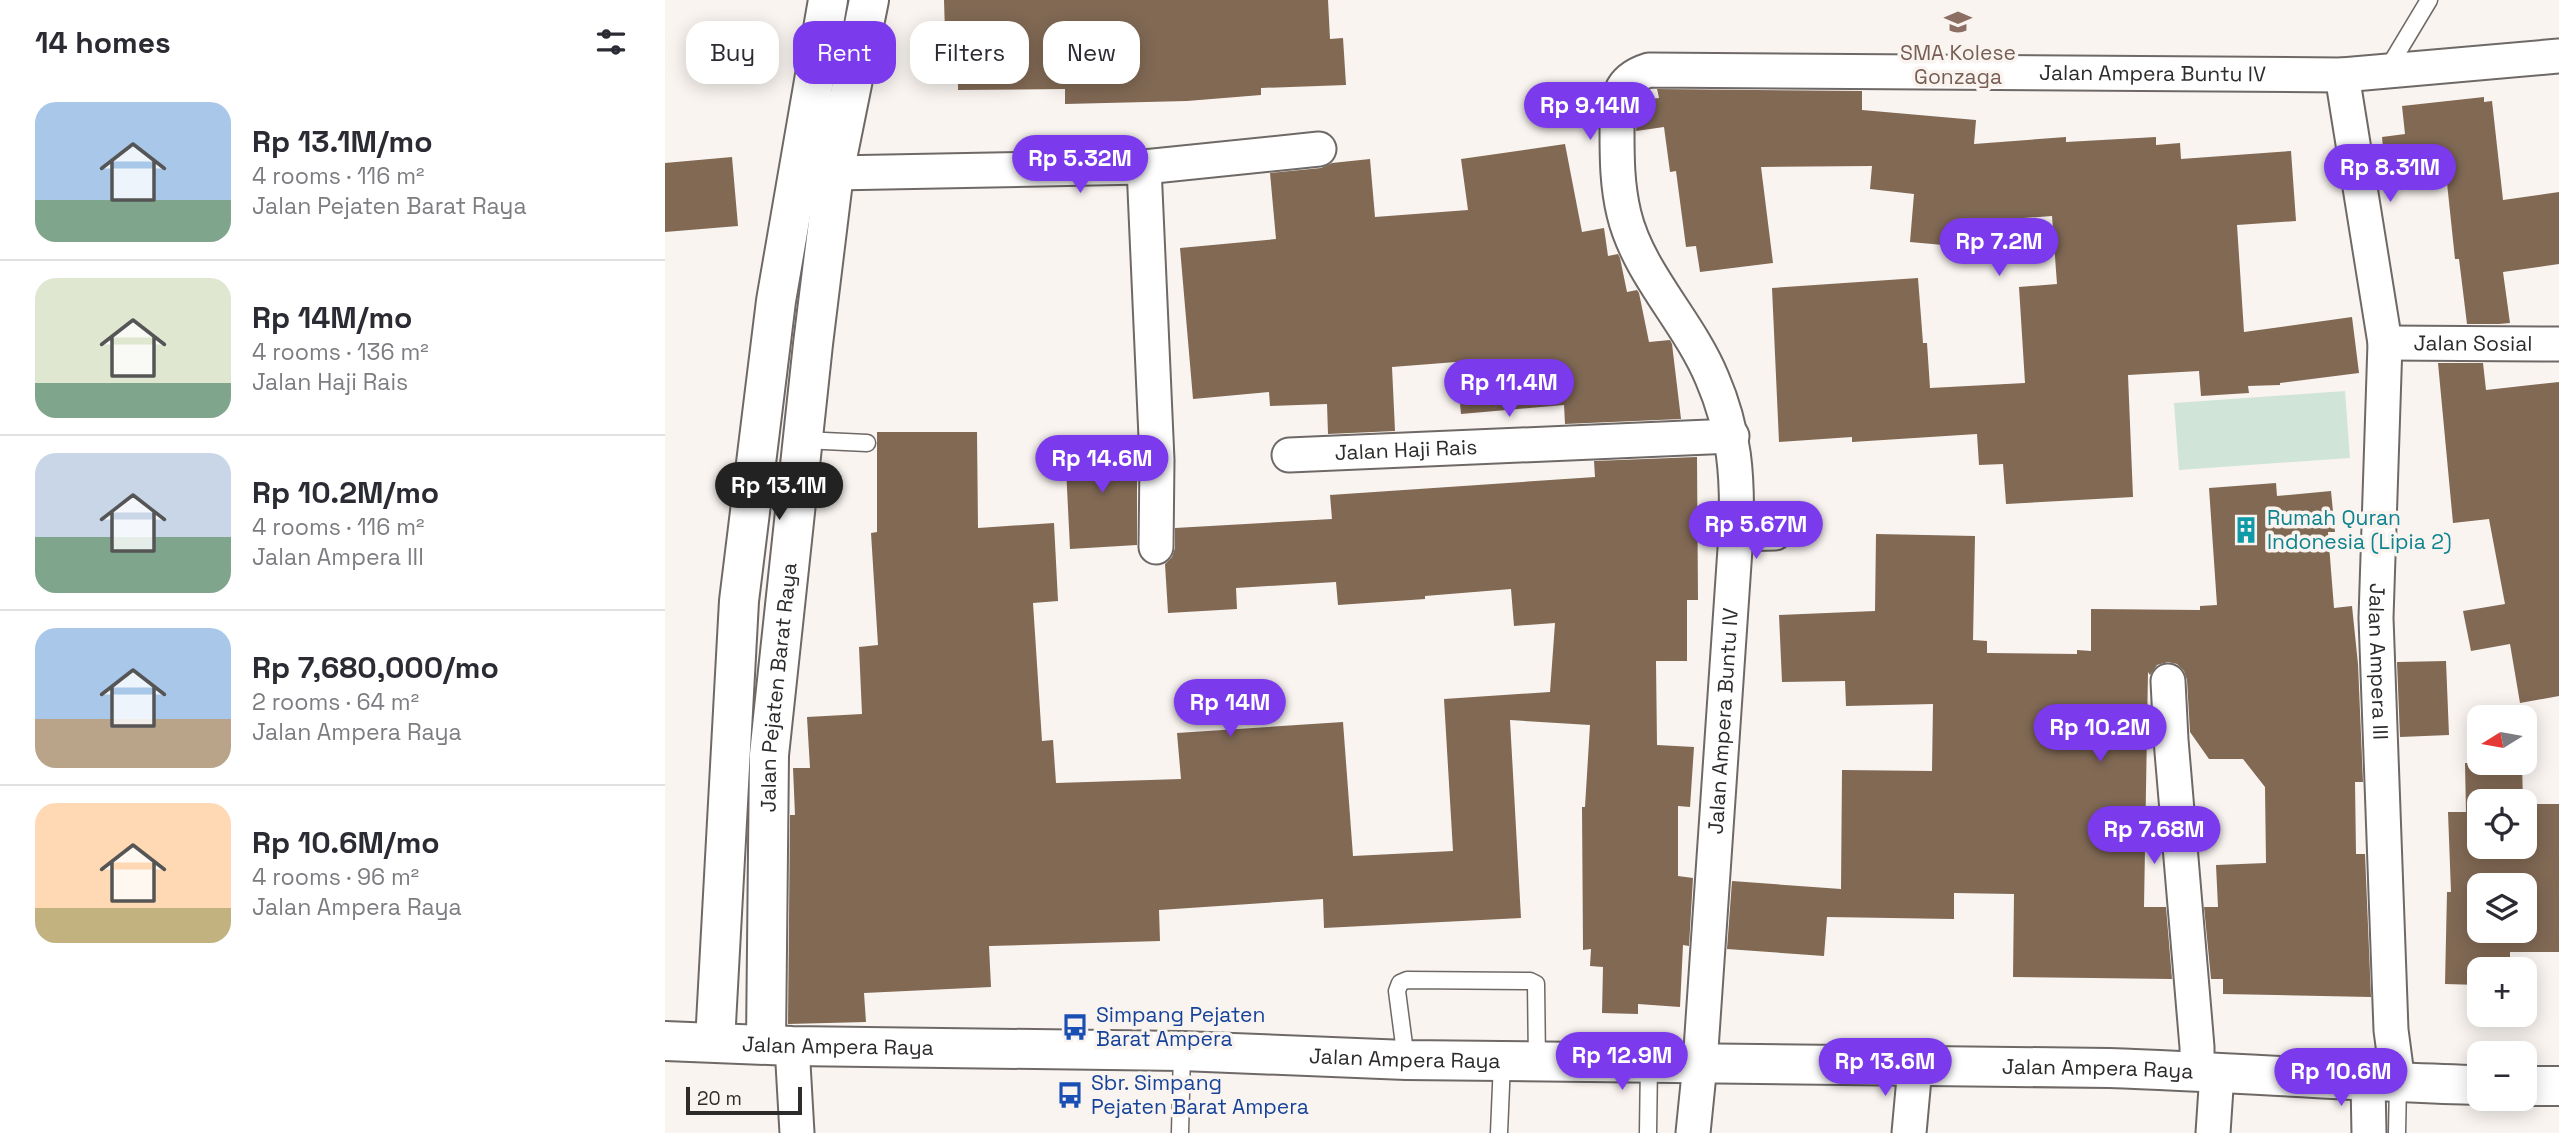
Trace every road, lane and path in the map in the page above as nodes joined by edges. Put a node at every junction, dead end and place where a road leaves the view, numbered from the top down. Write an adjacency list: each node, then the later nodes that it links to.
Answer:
1 (828, 0): 21 (street, Jalan Pejaten Barat Raya)
2 (869, 0): 9 (street, Jalan Pejaten Barat Raya)
3 (2429, 0): 5 (lane)
4 (2559, 56): 5 (street, Jalan Ampera Buntu IV)
5 (2387, 70): 6 (street, Jalan Ampera Buntu IV)
6 (2342, 75): 10 (street, Jalan Ampera III); 12 (street, Jalan Ampera Buntu IV)
7 (1319, 149): 8 (street)
8 (1144, 167): 9 (street); 18 (street)
9 (834, 173): 13 (street, Jalan Pejaten Barat Raya)
10 (2385, 343): 11 (street, Jalan Sosial); 30 (street, Jalan Ampera III)
11 (2559, 344)
12 (1732, 436): 15 (street, Jalan Haji Rais); 17 (street, Jalan Ampera Buntu IV)
13 (803, 440): 14 (lane); 22 (street, Jalan Pejaten Barat Raya)
14 (867, 443)
15 (1289, 455)
16 (1775, 533): 17 (street)
17 (1736, 534): 27 (street, Jalan Ampera Buntu IV)
18 (1156, 547)
19 (2168, 681): 29 (street)
20 (665, 1041): 21 (street, Jalan Ampera Raya)
21 (715, 1042): 22 (street, Jalan Ampera Raya)
22 (779, 1045): 23 (street, Jalan Ampera Raya); 34 (street)
23 (1182, 1051): 24 (street, Jalan Ampera Raya); 35 (lane)
24 (1406, 1060): 25 (street, Jalan Ampera Raya); 25 (lane)
25 (1520, 1061): 26 (street, Jalan Ampera Raya); 36 (lane)
26 (1649, 1063): 27 (street, Jalan Ampera Raya); 37 (lane)
27 (1700, 1064): 28 (street, Jalan Ampera Raya); 38 (street, Jalan Ampera Buntu IV)
28 (1915, 1067): 29 (street, Jalan Ampera Raya); 39 (street)
29 (2207, 1072): 30 (street, Jalan Ampera Raya); 40 (street)
30 (2383, 1083): 31 (street, Jalan Ampera Raya); 41 (street, Jalan Ampera III); 42 (lane)
31 (2467, 1085)
32 (2537, 1086): 33 (street)
33 (2559, 1086)
34 (797, 1133)
35 (1179, 1133)
36 (1499, 1133)
37 (1648, 1133)
38 (1693, 1133)
39 (1909, 1133)
40 (2213, 1133)
41 (2369, 1133)
42 (2397, 1133)

